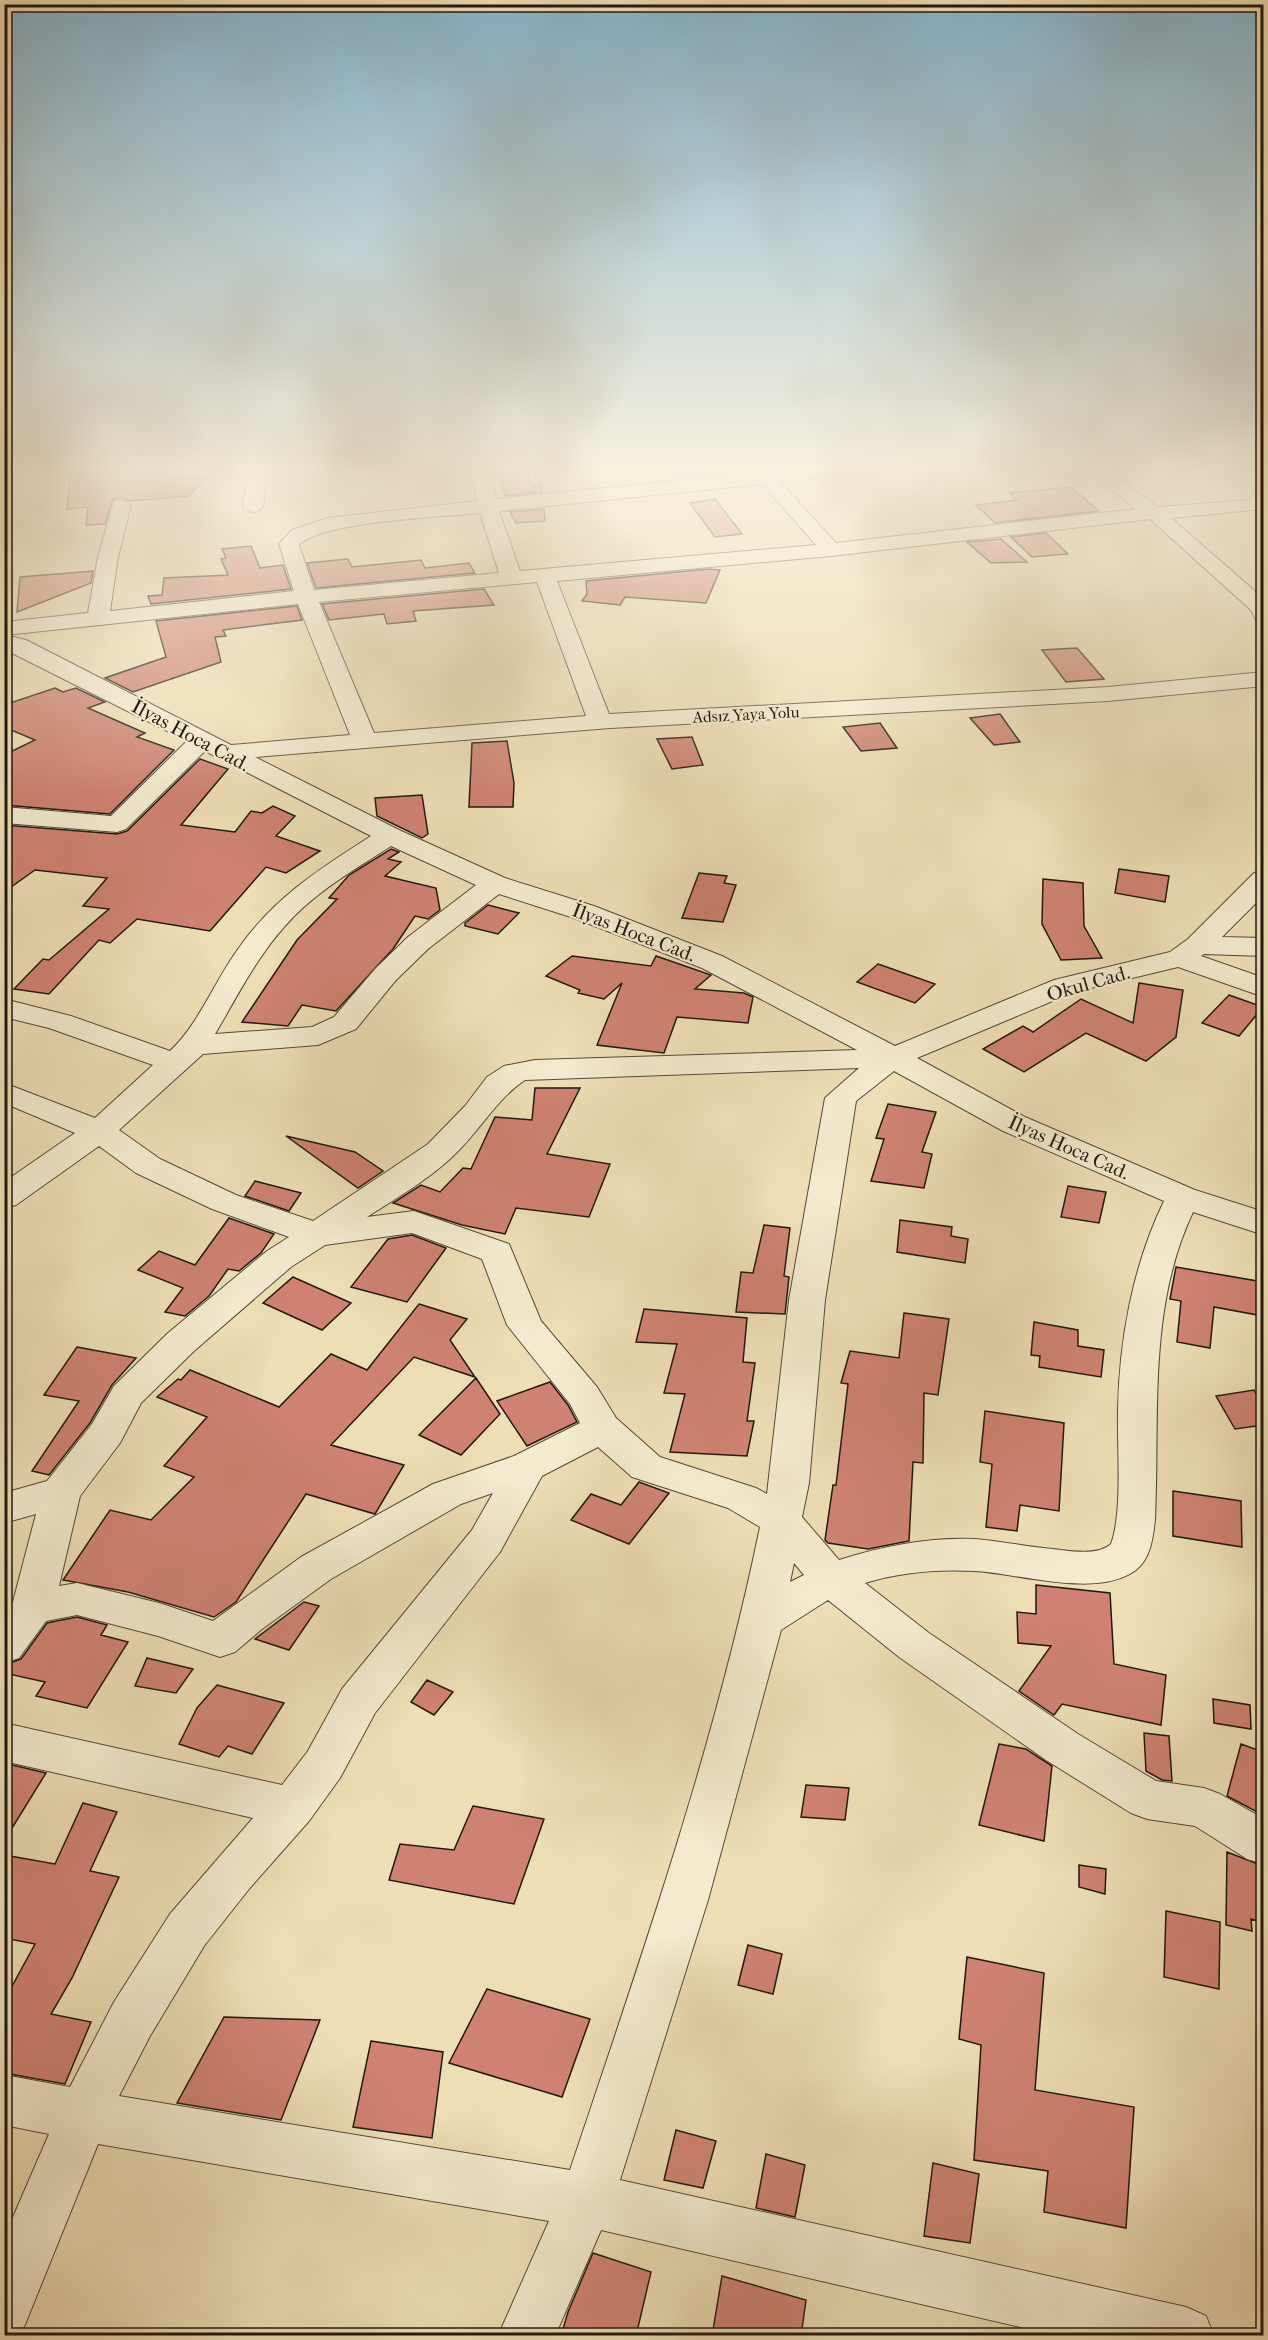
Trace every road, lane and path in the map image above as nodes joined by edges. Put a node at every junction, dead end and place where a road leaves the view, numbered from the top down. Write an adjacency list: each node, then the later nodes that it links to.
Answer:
1 (105, 577): 9 (street)
2 (299, 577): 7 (street)
3 (535, 577): 6 (street)
4 (545, 577): 13 (street)
5 (1225, 577): 8 (street)
6 (512, 580): 7 (street)
7 (306, 597): 9 (street); 15 (street)
8 (1262, 610)
9 (98, 619): 10 (street)
10 (4, 629)
11 (4, 642): 14 (street, İlyas Hoca Cad.)
12 (1263, 679): 13 (street, Adsız Yaya Yolu)
13 (600, 722): 15 (street, Adsız Yaya Yolu)
14 (203, 739): 16 (street, İlyas Hoca Cad.); 17 (street)
15 (365, 741): 16 (street, Adsız Yaya Yolu)
16 (230, 752): 18 (street, İlyas Hoca Cad.)
17 (4, 815)
18 (390, 836): 20 (street, İlyas Hoca Cad.); 25 (street)
19 (1263, 879): 22 (street)
20 (495, 884): 25 (street); 26 (street, İlyas Hoca Cad.)
21 (1263, 947): 22 (street, Okul Cad.)
22 (1189, 952): 23 (street); 26 (street, Okul Cad.)
23 (1263, 988)
24 (4, 1008): 25 (street)
25 (184, 1053): 28 (street)
26 (891, 1058): 29 (street, İlyas Hoca Cad.); 32 (street); 37 (street)
27 (4, 1092): 28 (street)
28 (99, 1131): 30 (street); 32 (street)
29 (1183, 1197): 31 (street, İlyas Hoca Cad.); 38 (street)
30 (4, 1198)
31 (1263, 1224)
32 (318, 1236): 33 (street); 35 (street)
33 (602, 1428): 34 (street); 37 (street)
34 (528, 1466): 39 (street); 43 (street)
35 (61, 1492): 36 (street); 39 (street)
36 (4, 1508)
37 (781, 1521): 38 (street); 40 (street)
38 (832, 1580): 40 (street); 44 (street)
39 (33, 1607): 41 (street)
40 (762, 1620): 47 (street)
41 (4, 1646)
42 (4, 1742): 43 (street)
43 (293, 1807): 46 (street)
44 (1262, 1840)
45 (4, 2100): 46 (street)
46 (83, 2115): 47 (street); 48 (street)
47 (586, 2200): 49 (street); 50 (street)
48 (4, 2307)
49 (526, 2336)
50 (1186, 2336)

